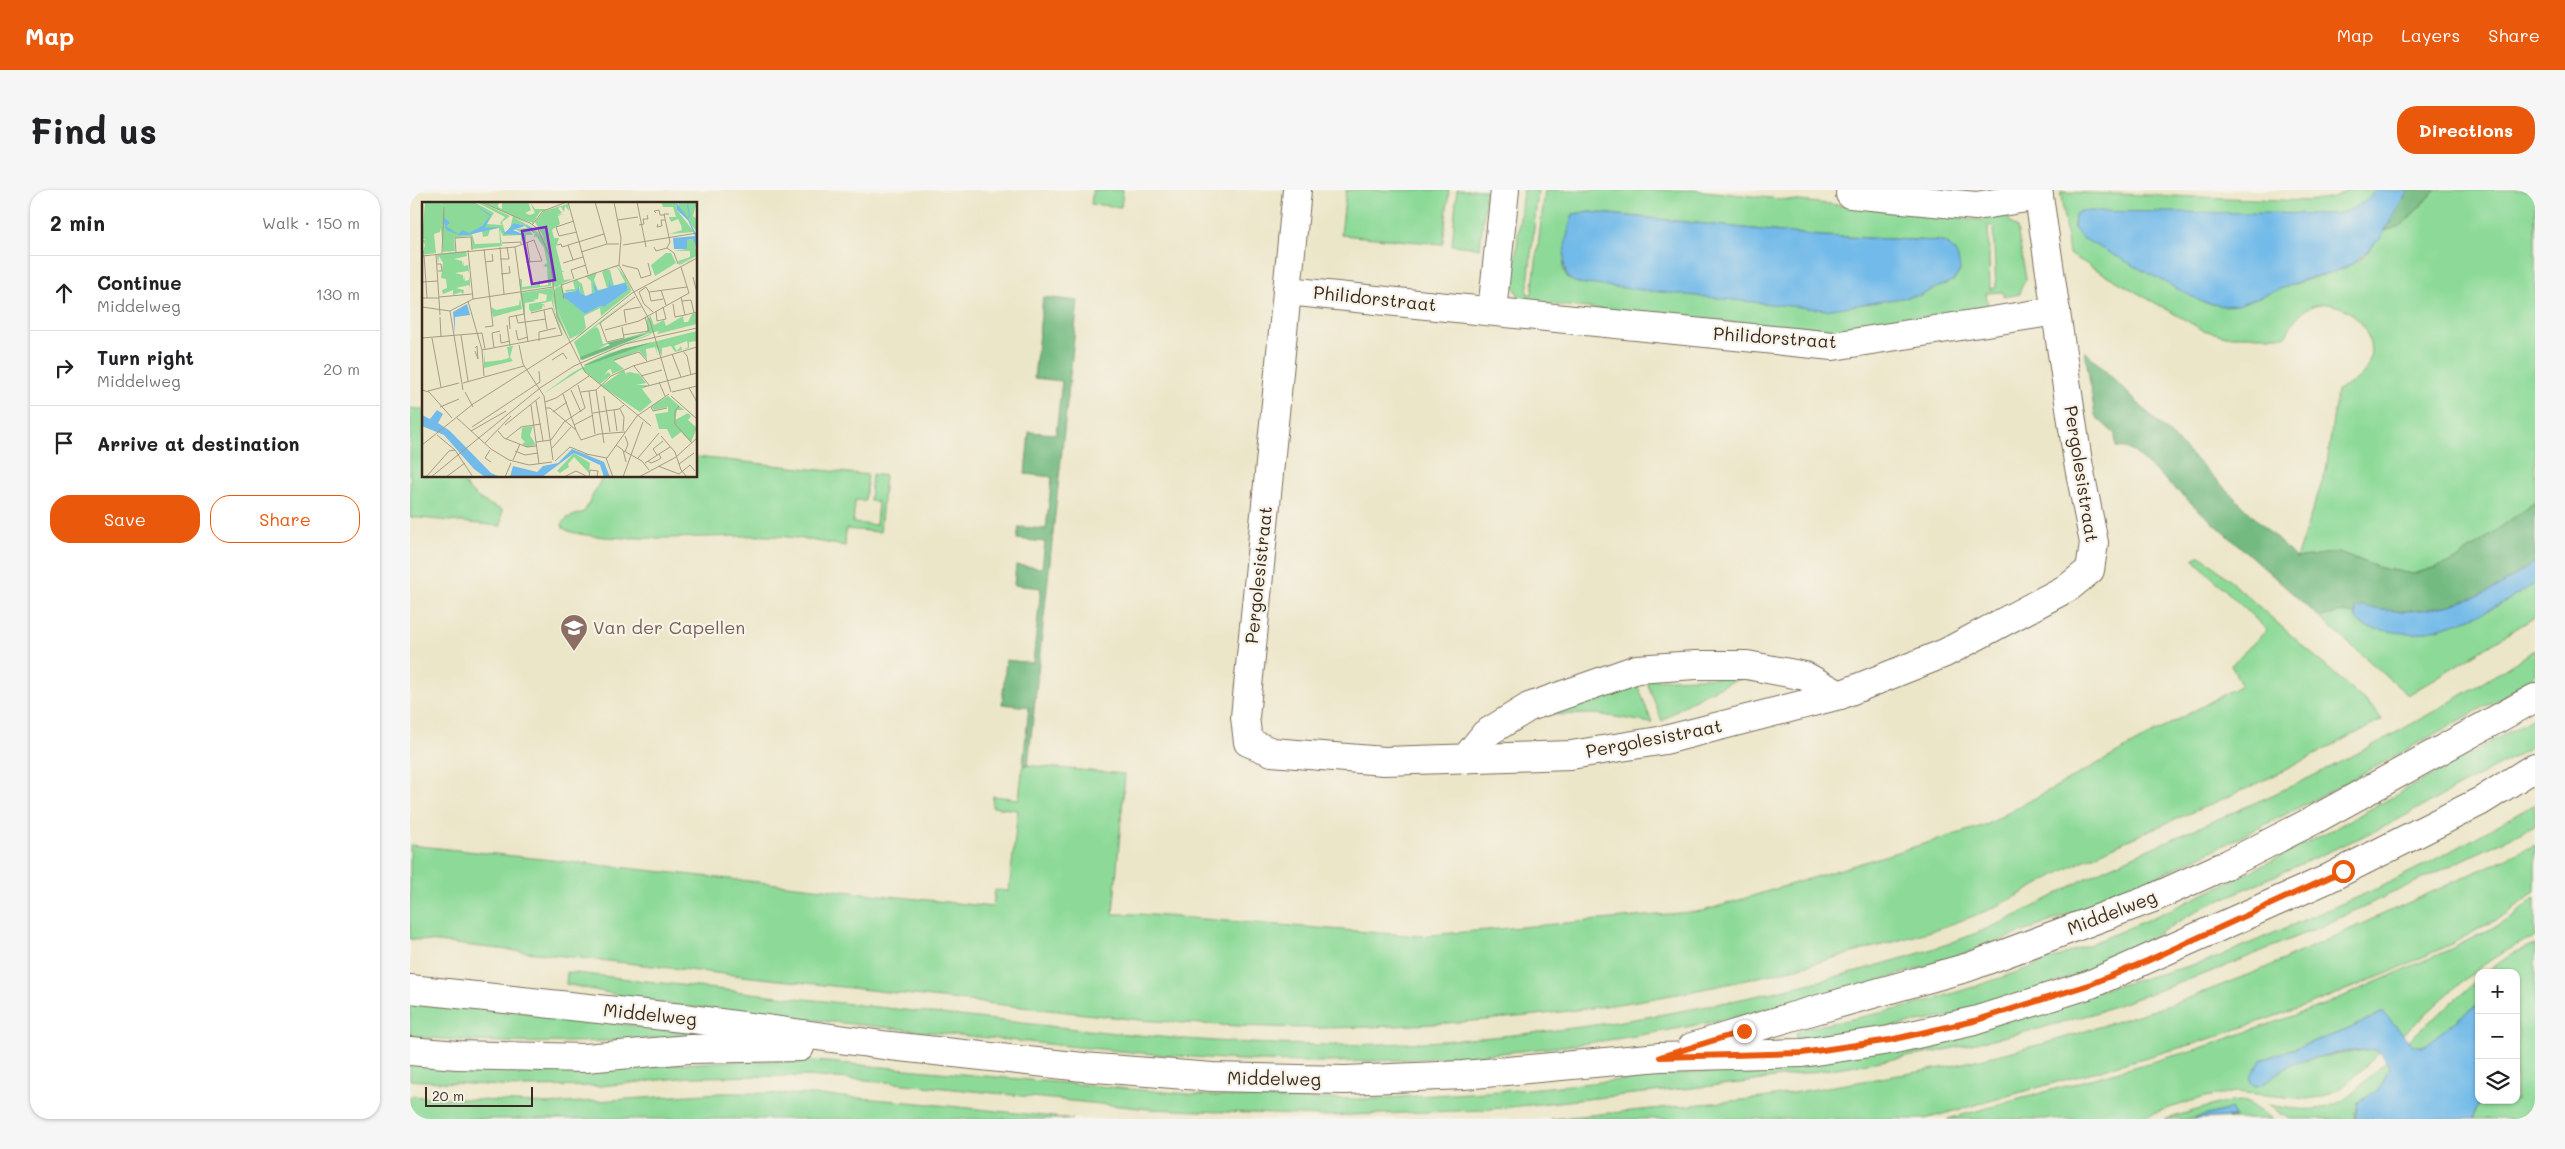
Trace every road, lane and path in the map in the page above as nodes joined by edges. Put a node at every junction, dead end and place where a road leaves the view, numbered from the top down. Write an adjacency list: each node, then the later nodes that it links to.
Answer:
1 (1297, 190): 5 (main road, Pergolesistraat)
2 (1505, 190): 6 (main road)
3 (2038, 193): 4 (main road); 7 (main road, Pergolesistraat)
4 (1850, 194)
5 (1287, 291): 6 (main road, Philidorstraat); 10 (main road, Pergolesistraat)
6 (1492, 311): 7 (main road, Philidorstraat)
7 (2056, 311): 8 (main road, Pergolesistraat)
8 (1840, 695): 10 (main road, Pergolesistraat); 10 (main road)
9 (2535, 698): 15 (main road, Middelweg)
10 (1465, 758)
11 (2535, 767): 15 (main road, Middelweg)
12 (410, 990): 13 (main road, Middelweg)
13 (890, 1046): 14 (main road, Middelweg); 15 (main road, Middelweg)
14 (410, 1051)
15 (1660, 1057)

